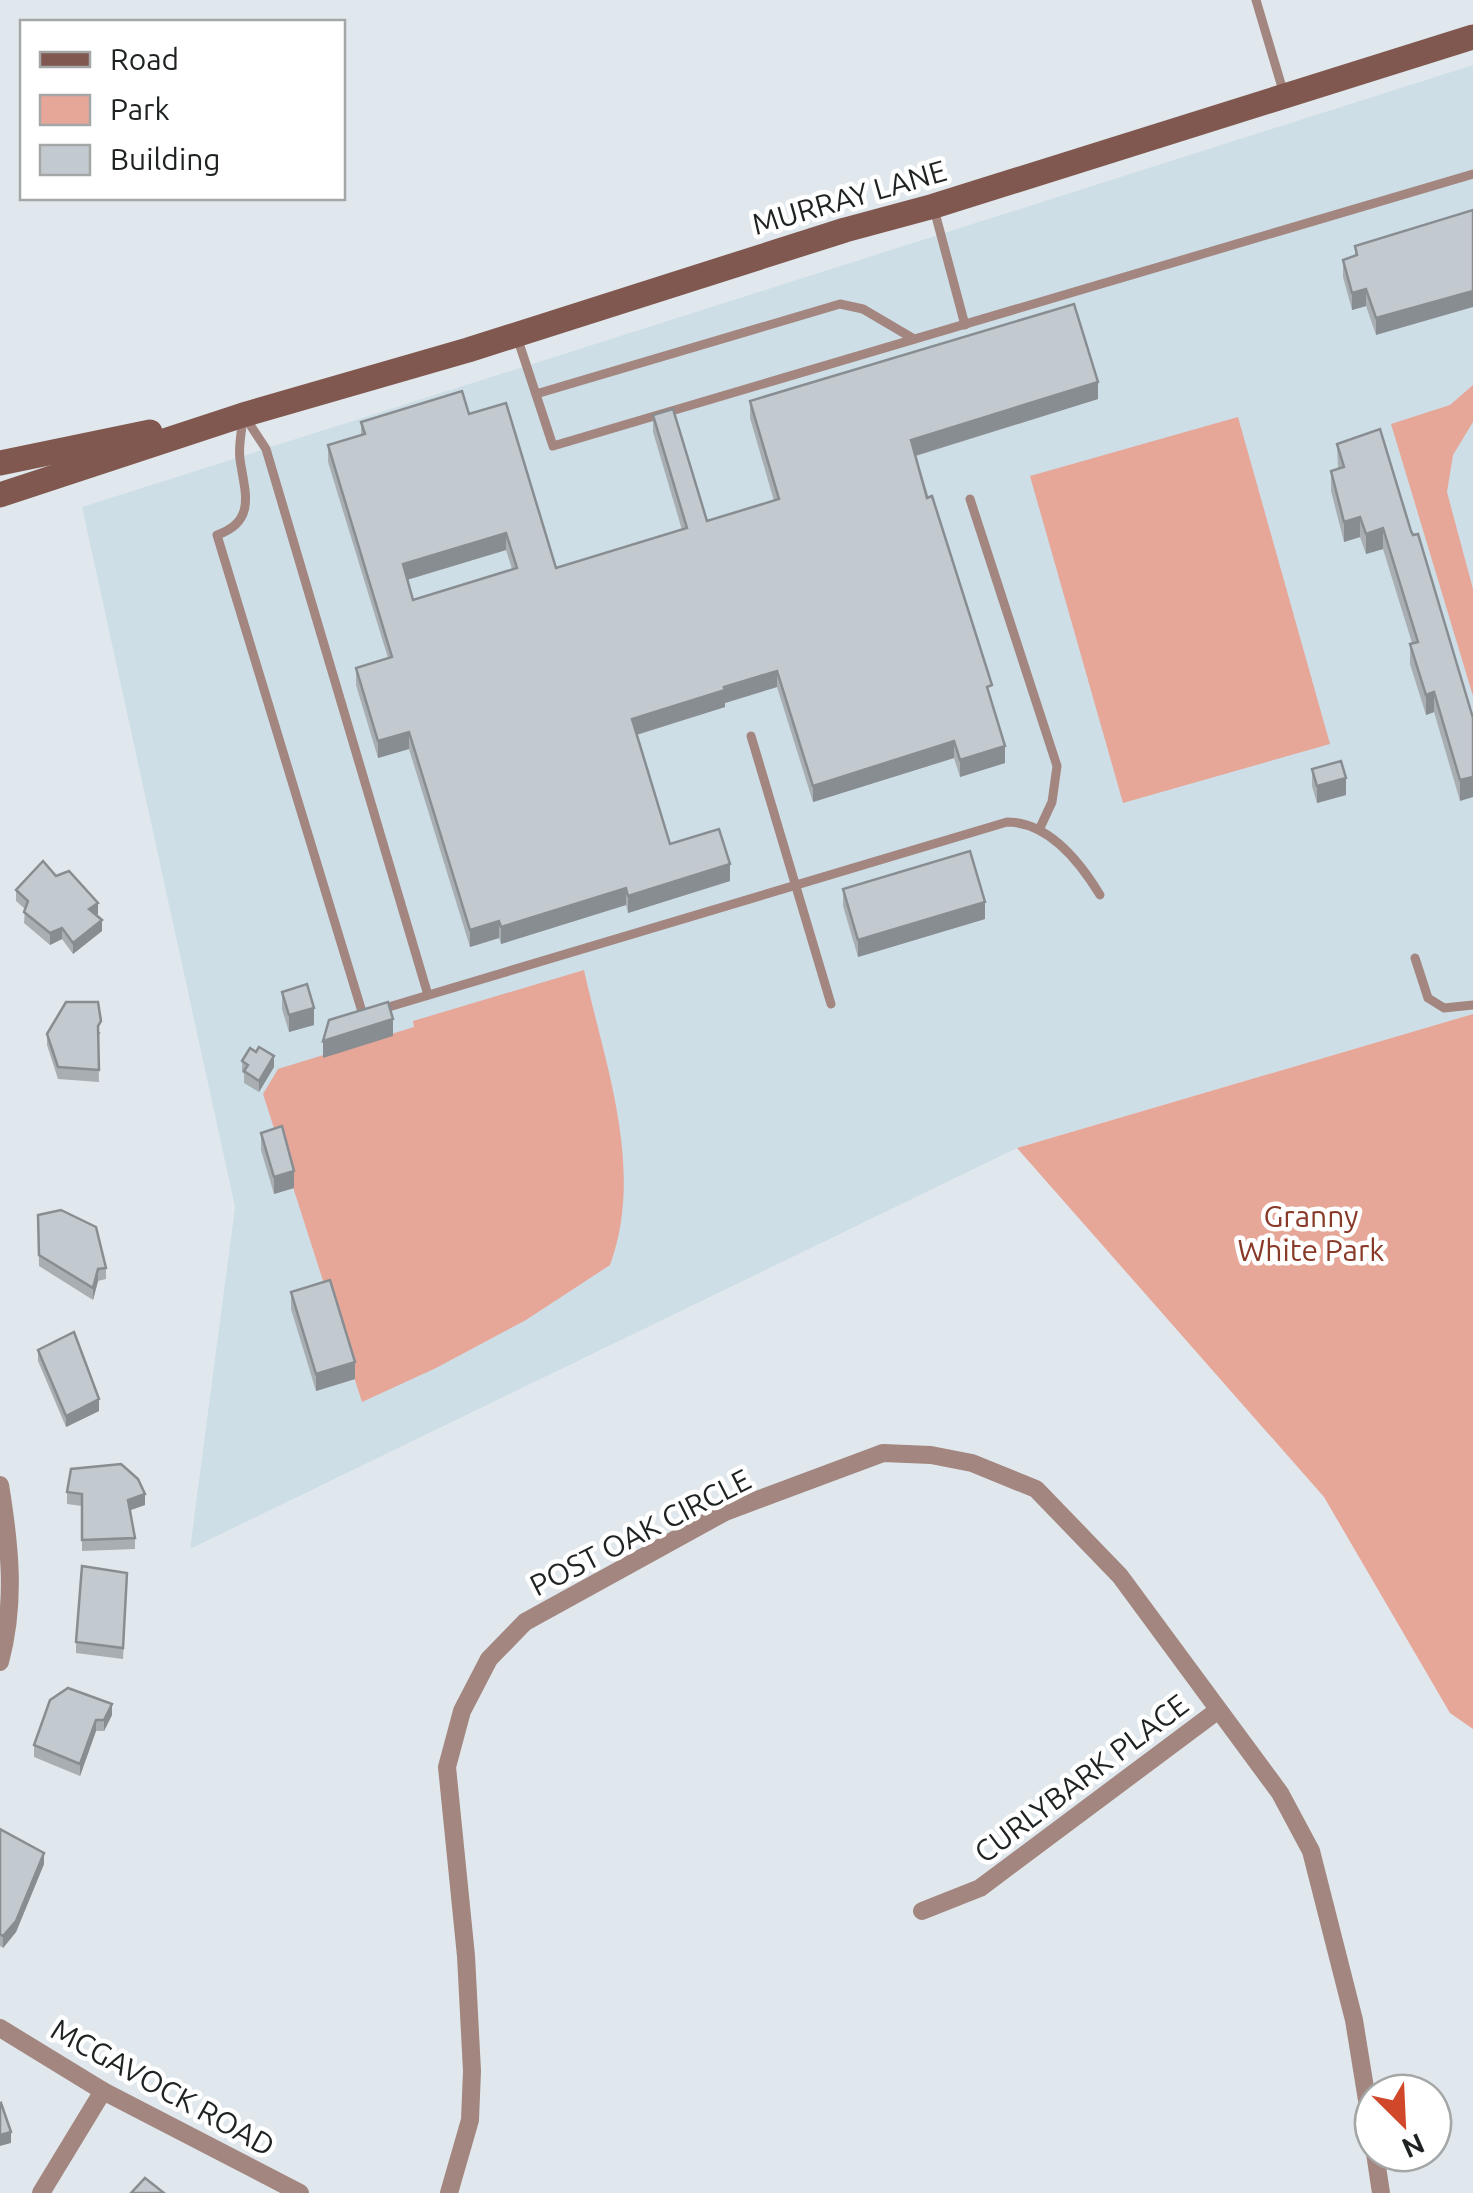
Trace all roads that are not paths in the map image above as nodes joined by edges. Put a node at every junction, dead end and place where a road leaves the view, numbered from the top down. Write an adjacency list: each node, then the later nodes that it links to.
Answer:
1 (1256, 0): 3 (lane)
2 (1473, 37): 3 (main road, MURRAY LANE)
3 (1285, 96): 5 (main road, MURRAY LANE)
4 (1473, 174): 6 (lane)
5 (934, 206): 6 (lane); 7 (main road, MURRAY LANE)
6 (966, 324): 8 (lane)
7 (516, 334): 9 (lane); 10 (main road, MURRAY LANE)
8 (914, 339): 9 (lane); 9 (lane)
9 (536, 394)
10 (243, 415): 11 (main road, MURRAY LANE); 12 (main road, MURRAY LANE); 19 (lane); 19 (lane)
11 (0, 463)
12 (0, 495)
13 (970, 499): 15 (lane)
14 (751, 736): 16 (lane)
15 (1039, 830): 16 (lane); 17 (lane)
16 (796, 884): 19 (lane); 20 (lane)
17 (1100, 894)
18 (1415, 958): 21 (lane)
19 (428, 995)
20 (831, 1004)
21 (1473, 1005)
22 (0, 1485): 23 (street)
23 (0, 1662)
24 (1217, 1711): 25 (street, CURLYBARK PLACE); 27 (street, POST OAK CIRCLE); 31 (street, POST OAK CIRCLE)
25 (922, 1911)
26 (0, 2028): 28 (street, MCGAVOCK ROAD)
27 (1363, 2073)
28 (104, 2091): 29 (street); 30 (street, MCGAVOCK ROAD)
29 (41, 2193)
30 (300, 2193)
31 (450, 2193)

